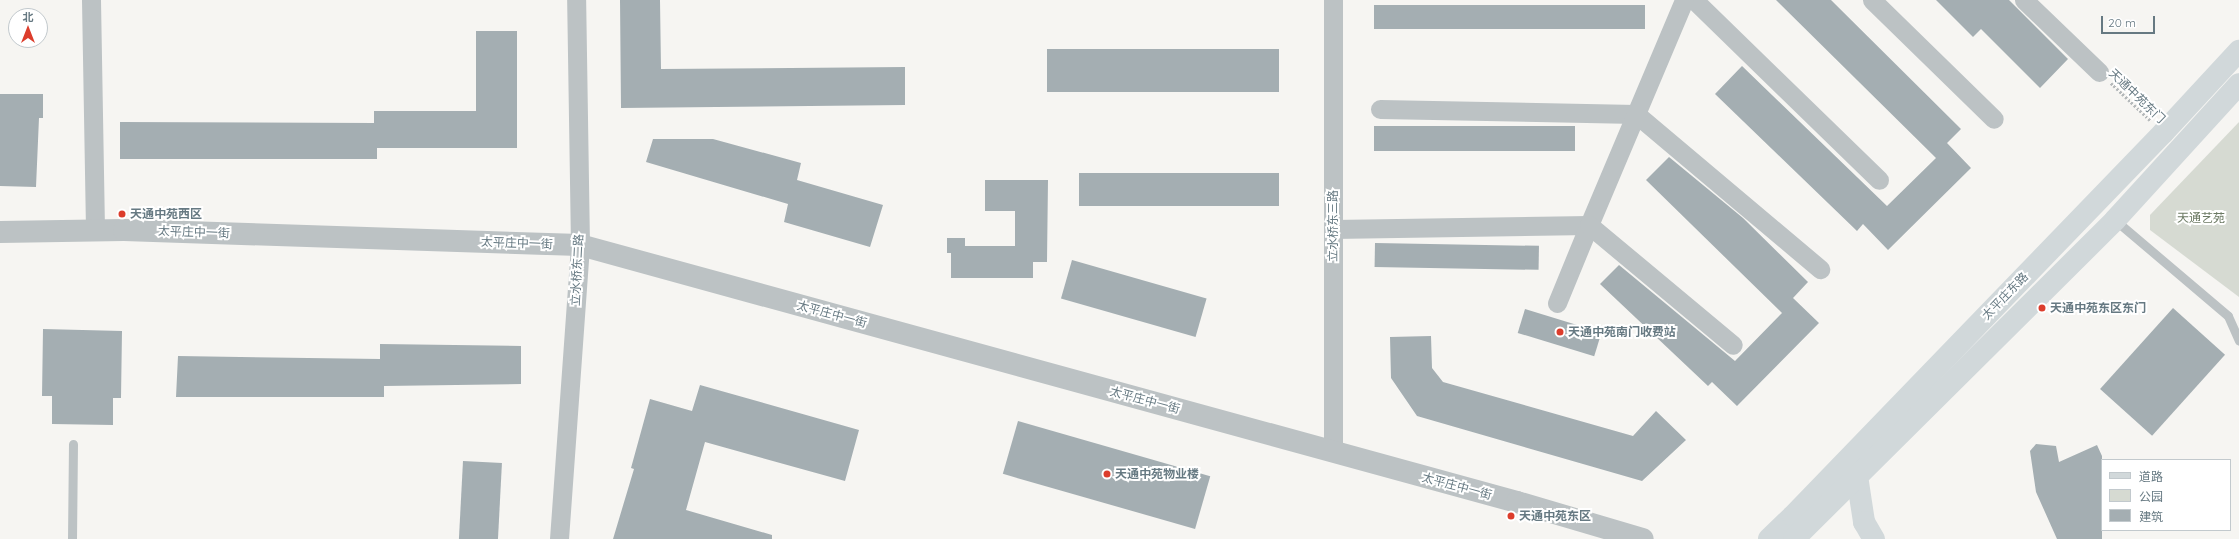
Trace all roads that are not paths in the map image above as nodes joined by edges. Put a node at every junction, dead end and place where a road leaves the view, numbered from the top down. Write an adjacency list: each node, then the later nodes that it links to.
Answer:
1 (92, 0): 18 (street)
2 (576, 0): 20 (street, 立水桥东二路)
3 (1333, 0): 17 (street, 立水桥东三路)
4 (1684, 0): 12 (street)
5 (1694, 0): 14 (street)
6 (1872, 0): 13 (street)
7 (2024, 0): 9 (street)
8 (2239, 51): 31 (main road, 太平庄东路)
9 (2100, 72)
10 (2239, 84): 15 (main road, 太平庄东路)
11 (1380, 108): 12 (street)
12 (1636, 114): 16 (street); 21 (street)
13 (1994, 119)
14 (1879, 180)
15 (2115, 220): 23 (lane); 27 (main road, 太平庄东路)
16 (1589, 225): 17 (street); 22 (street); 24 (street)
17 (1333, 229): 26 (street, 立水桥东三路)
18 (95, 231): 19 (street, 太平庄中一街); 20 (street, 太平庄中一街)
19 (0, 232)
20 (580, 245): 26 (street, 太平庄中一街); 29 (street, 立水桥东二路)
21 (1820, 269)
22 (1558, 303)
23 (2239, 341)
24 (1733, 345)
25 (73, 444): 28 (lane)
26 (1333, 451): 30 (street, 太平庄中一街)
27 (1857, 476): 32 (main road, 太平庄东路); 33 (main road)
28 (72, 539)
29 (559, 539)
30 (1643, 539)
31 (1769, 539)
32 (1794, 539)
33 (1874, 539)

